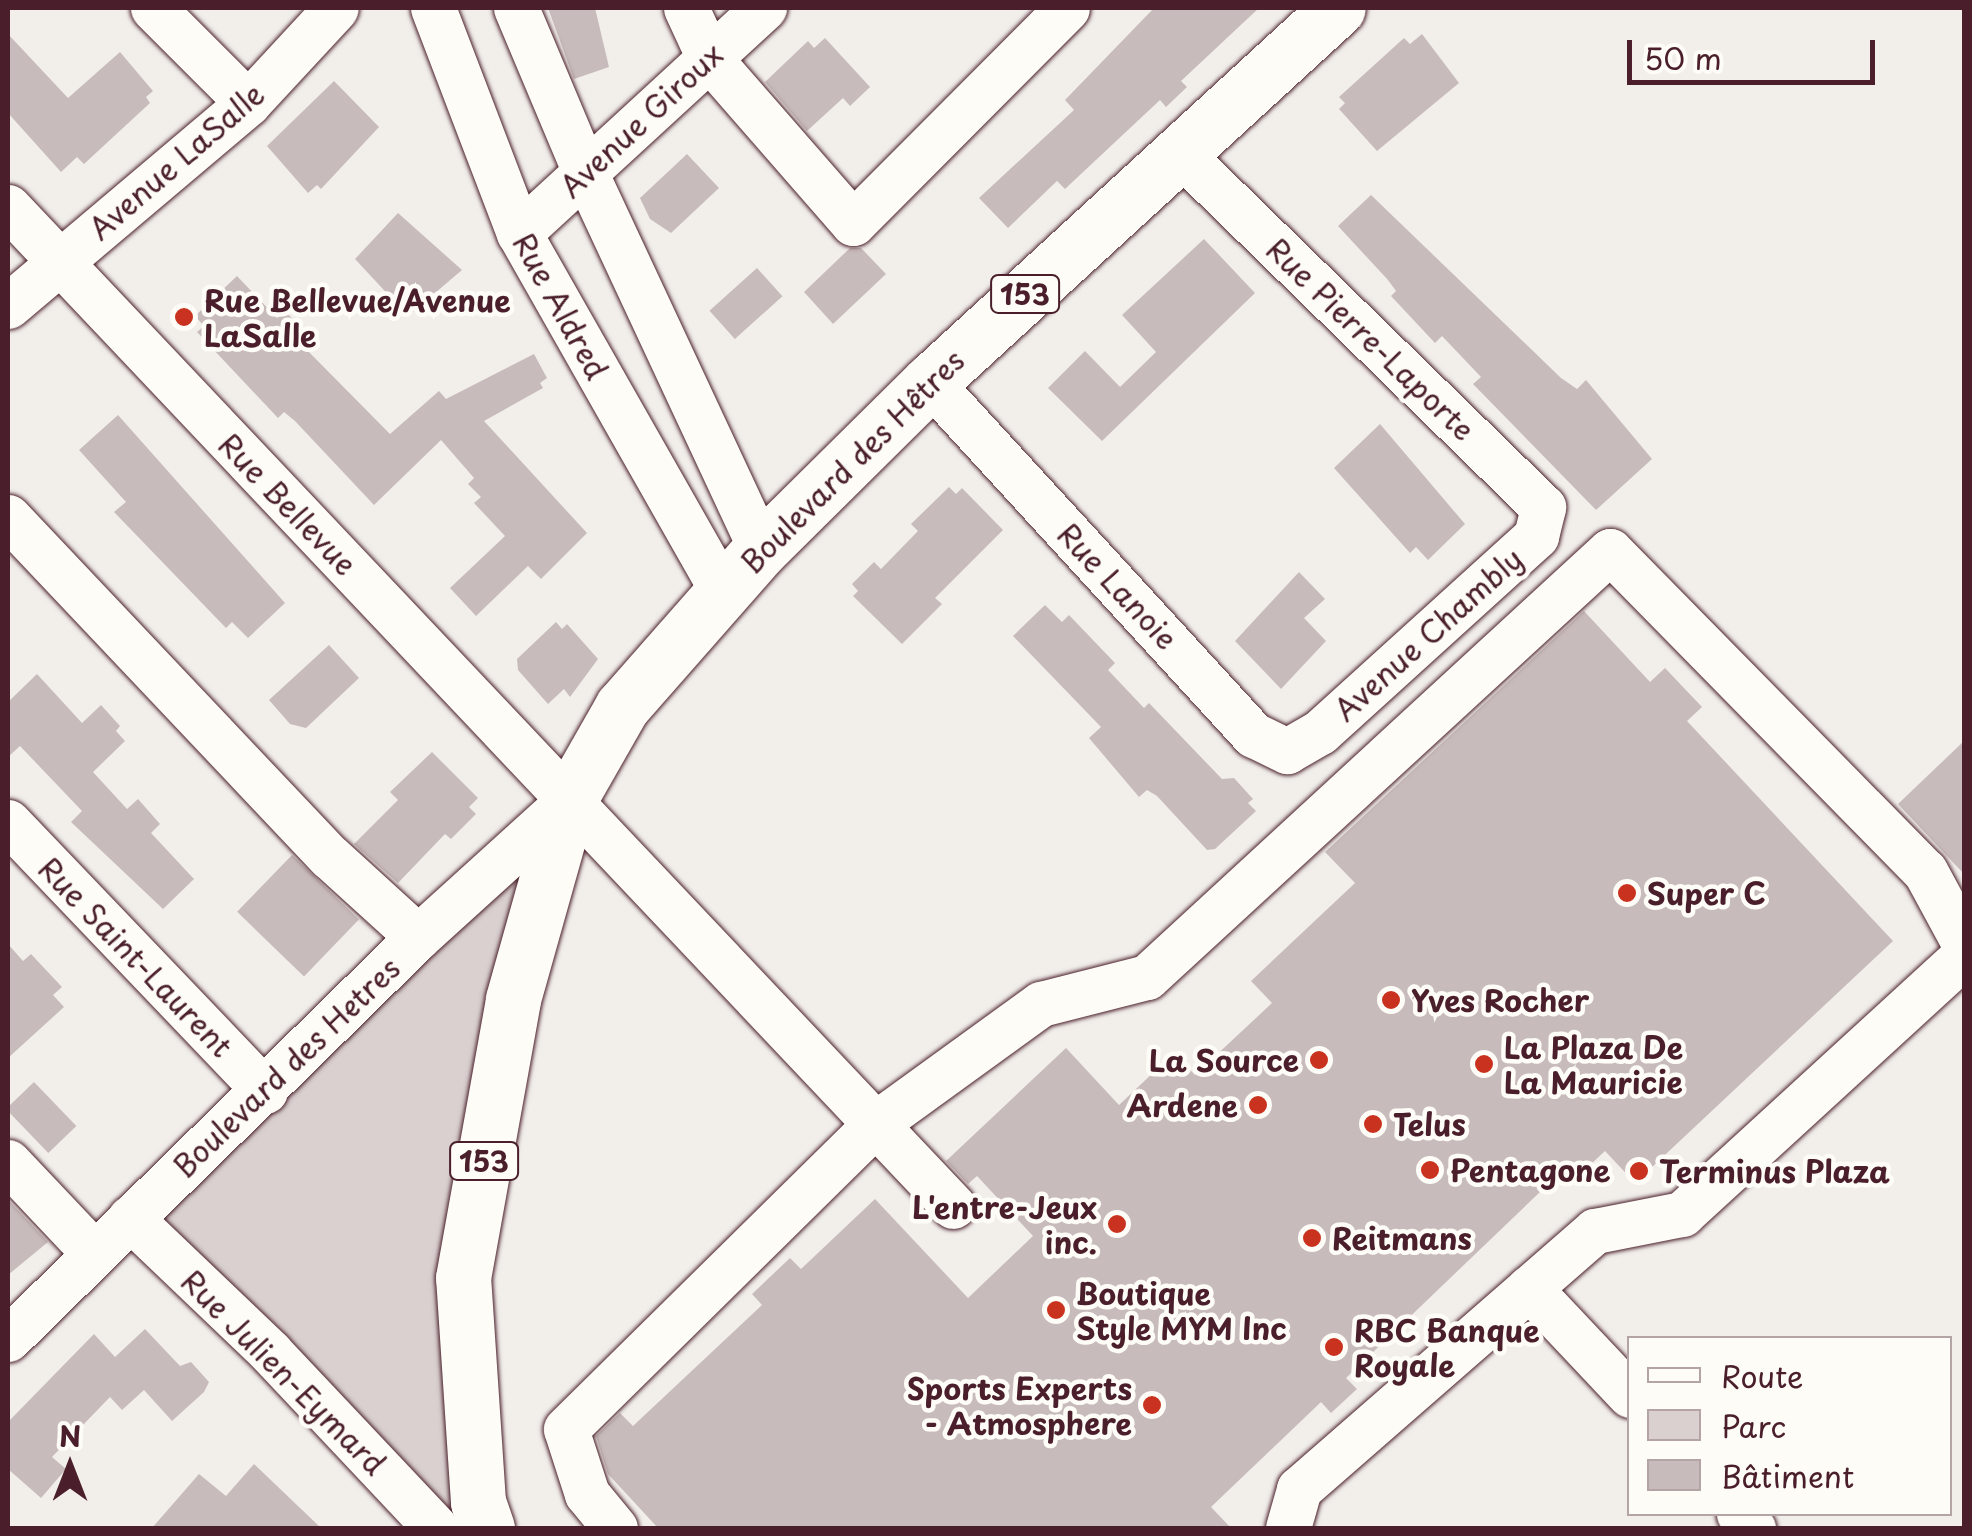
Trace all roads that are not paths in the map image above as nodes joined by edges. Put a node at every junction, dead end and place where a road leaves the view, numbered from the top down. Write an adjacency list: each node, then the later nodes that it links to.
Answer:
1 (153, 8): 10 (street)
2 (336, 8): 10 (street, Avenue LaSalle)
3 (434, 8): 14 (street, Rue Aldred)
4 (516, 8): 12 (street)
5 (686, 8): 9 (street)
6 (764, 8): 9 (street, Avenue Giroux)
7 (1067, 8): 9 (street)
8 (1338, 8): 11 (main road, Boulevard des Hêtres / 153)
9 (709, 58): 12 (street, Avenue Giroux)
10 (248, 103): 15 (street, Avenue LaSalle)
11 (1178, 151): 17 (main road, Boulevard des Hêtres / 153); 19 (street, Rue Pierre-Laporte)
12 (585, 172): 14 (street, Avenue Giroux); 20 (street)
13 (8, 207): 15 (street, Rue Bellevue)
14 (519, 233): 21 (street, Rue Aldred)
15 (59, 262): 16 (street, Avenue LaSalle); 23 (street, Rue Bellevue)
16 (8, 306)
17 (930, 382): 20 (main road, Boulevard des Hêtres / 153); 22 (street, Rue Lanoie)
18 (8, 517): 25 (street)
19 (1536, 536): 22 (street, Avenue Chambly)
20 (762, 549): 21 (main road, Boulevard des Hêtres / 153)
21 (722, 590): 23 (main road, 153)
22 (1320, 732)
23 (569, 800): 25 (street, Boulevard des Hetres); 29 (street, Rue Bellevue); 37 (main road, 153)
24 (8, 822): 28 (street, Rue Saint-Laurent)
25 (418, 938): 28 (street, Boulevard des Hetres)
26 (1964, 943): 29 (street)
27 (1964, 956): 34 (street)
28 (265, 1091): 32 (street, Boulevard des Hetres)
29 (875, 1124): 31 (street, Rue Bellevue); 38 (street)
30 (8, 1162): 33 (street)
31 (954, 1206)
32 (130, 1218): 33 (street, Boulevard des Hetres); 37 (street, Rue Julien-Eymard)
33 (94, 1254): 35 (street, Boulevard des Hetres)
34 (1529, 1288): 36 (street); 39 (street)
35 (8, 1338)
36 (1627, 1393)
37 (451, 1522)
38 (614, 1528)
39 (1288, 1528)

